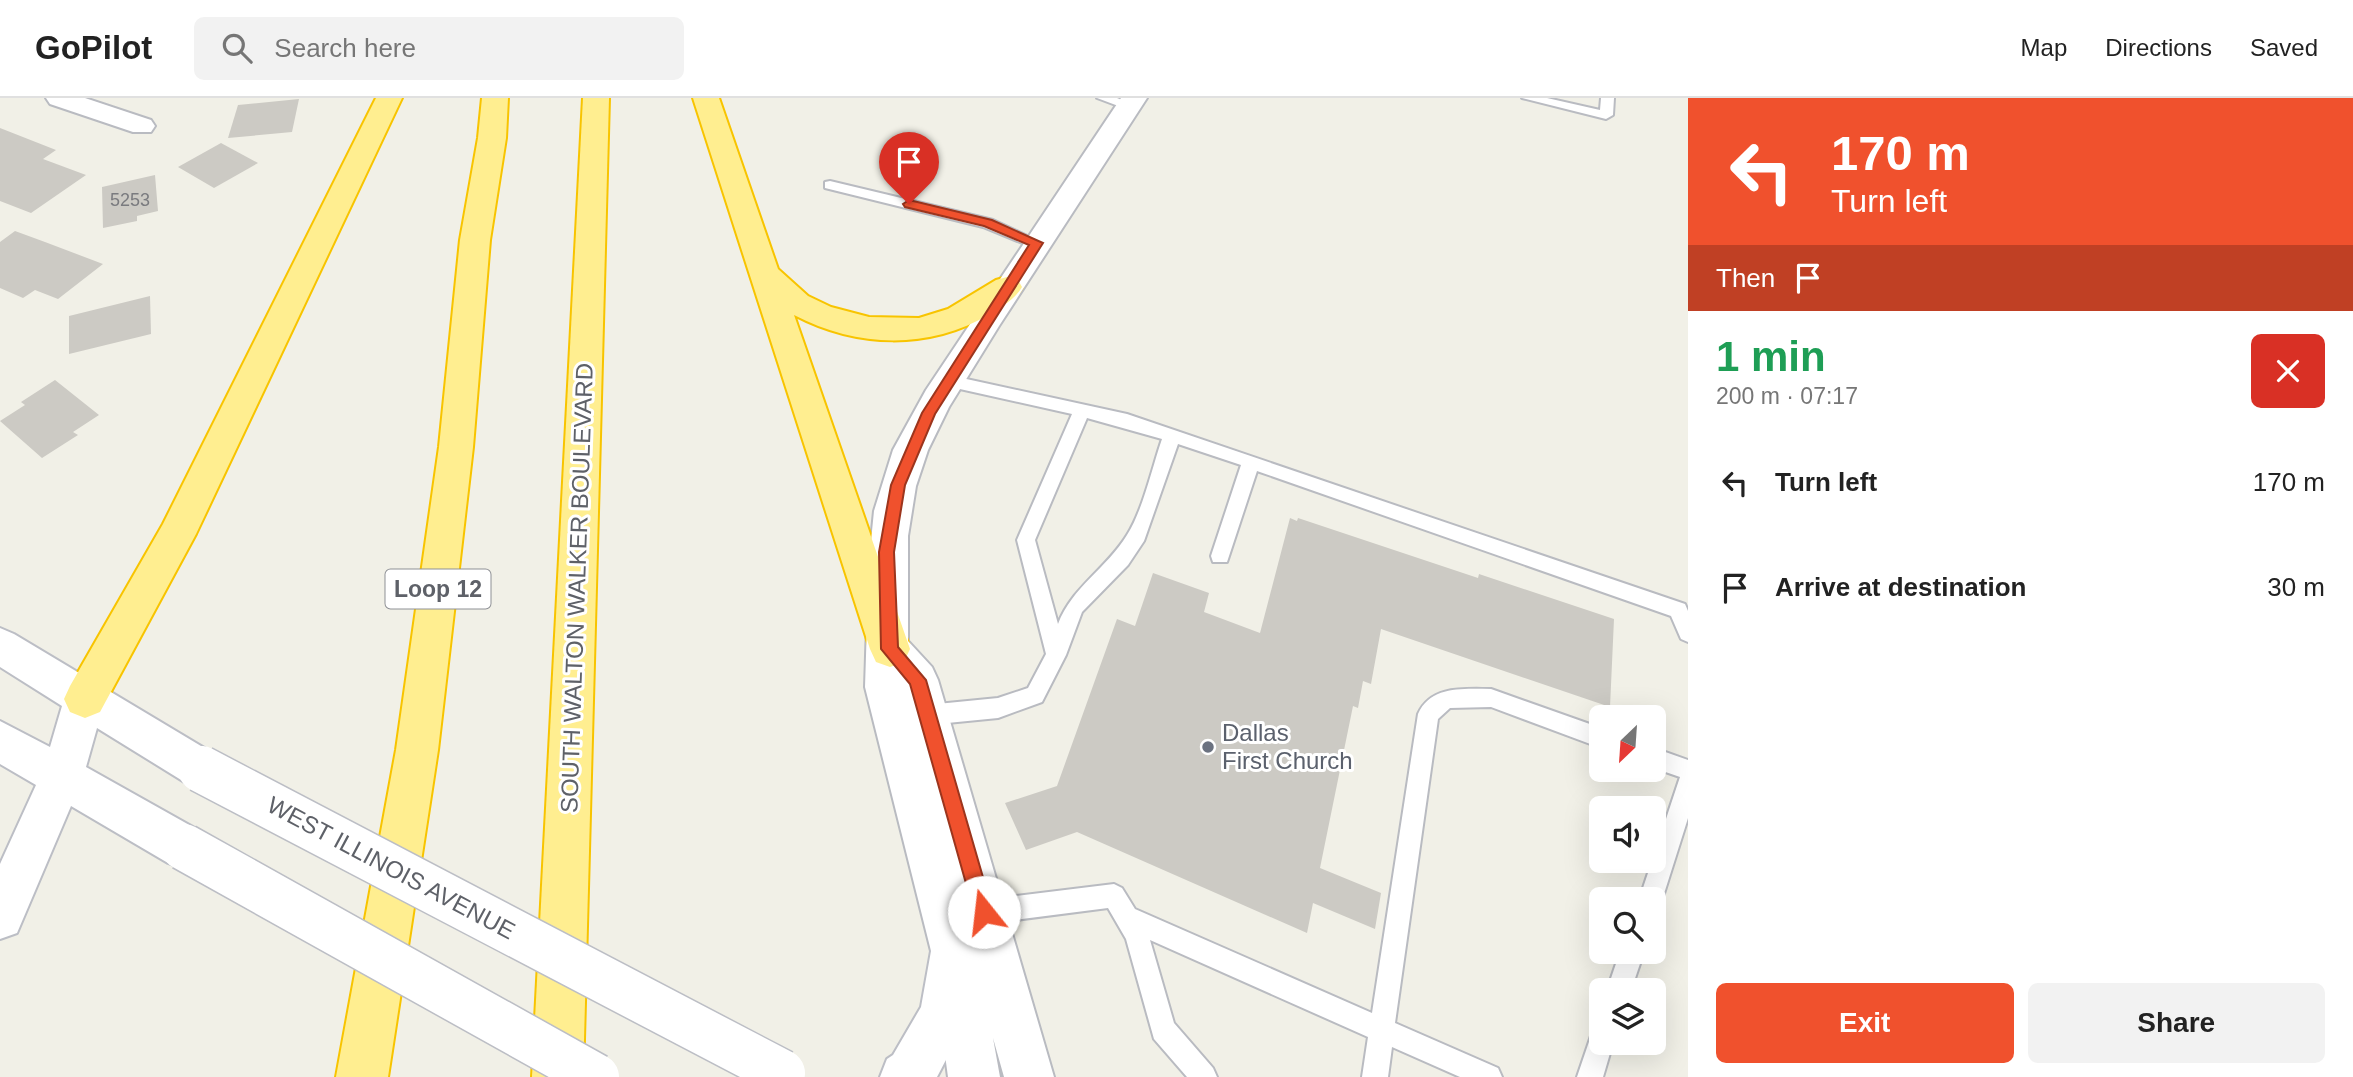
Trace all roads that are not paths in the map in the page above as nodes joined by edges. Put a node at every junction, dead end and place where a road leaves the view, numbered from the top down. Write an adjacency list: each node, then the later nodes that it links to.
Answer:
1 (59, 98): 9 (street)
2 (389, 98): 23 (highway)
3 (495, 98): 39 (highway, Loop 12)
4 (596, 98): 40 (highway, SOUTH WALTON WALKER BOULEVARD)
5 (706, 98): 12 (highway)
6 (1529, 98): 7 (lane)
7 (1607, 98)
8 (1122, 101): 11 (street)
9 (142, 126)
10 (830, 185): 11 (lane)
11 (1037, 243): 13 (street)
12 (760, 265): 13 (highway); 21 (highway)
13 (1007, 287): 14 (street)
14 (948, 381): 15 (lane); 21 (street)
15 (1082, 410): 16 (lane); 22 (lane)
16 (1172, 435): 17 (lane); 22 (lane)
17 (1251, 461): 18 (lane); 19 (lane)
18 (1220, 556)
19 (1688, 633)
20 (0, 646): 23 (street, WEST ILLINOIS AVENUE)
21 (890, 649): 24 (street); 35 (street)
22 (1056, 654): 24 (lane)
23 (85, 699): 29 (street); 38 (street, WEST ILLINOIS AVENUE, bridge)
24 (927, 715): 32 (street)
25 (1589, 734): 36 (lane)
26 (0, 741): 29 (street)
27 (1666, 762): 28 (lane)
28 (1688, 770)
29 (62, 777): 33 (street); 41 (street, bridge)
30 (1688, 784): 31 (lane)
31 (1654, 887)
32 (984, 912): 34 (lane); 44 (street)
33 (0, 916)
34 (1128, 918): 36 (lane); 45 (lane)
35 (955, 951): 42 (street); 43 (street)
36 (1382, 1030): 46 (lane); 47 (lane)
37 (1597, 1055): 48 (lane)
38 (786, 1075)
39 (362, 1077)
40 (558, 1077)
41 (596, 1077)
42 (905, 1077)
43 (974, 1077)
44 (1028, 1077)
45 (1203, 1077)
46 (1375, 1077)
47 (1489, 1077)
48 (1590, 1077)

